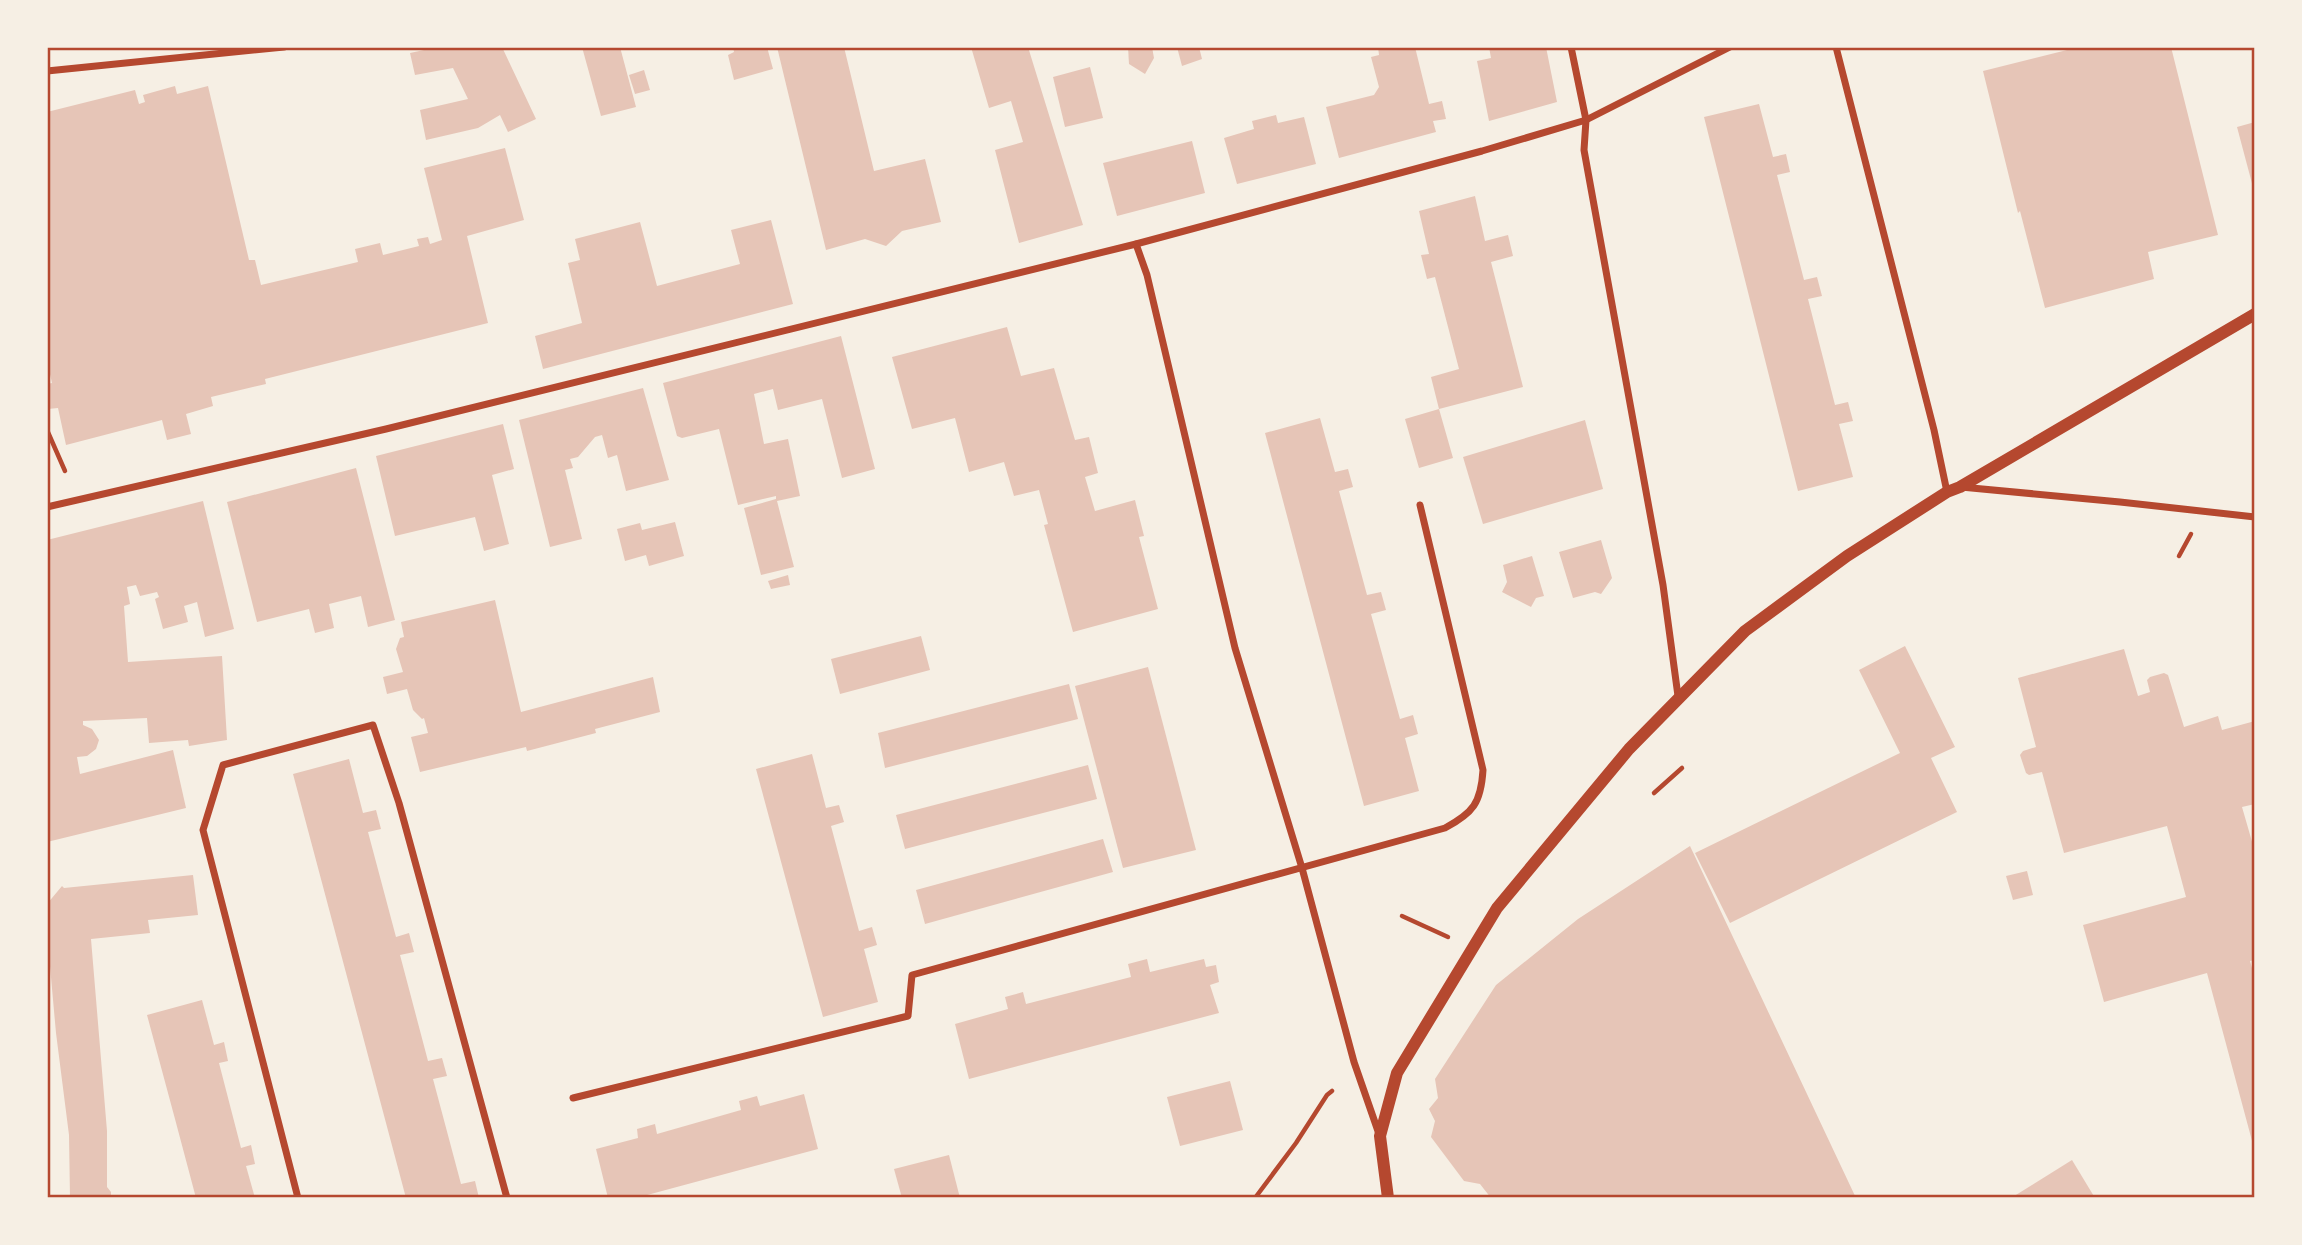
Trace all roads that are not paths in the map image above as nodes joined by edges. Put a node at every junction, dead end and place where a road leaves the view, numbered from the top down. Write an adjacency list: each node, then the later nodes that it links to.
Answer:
1 (284, 47): 5 (street)
2 (1571, 47): 6 (street)
3 (1730, 47): 6 (street)
4 (1836, 47): 10 (street)
5 (47, 71)
6 (1586, 120): 7 (street); 14 (street)
7 (1136, 244): 12 (street); 15 (street)
8 (2255, 314): 9 (street)
9 (1960, 487): 10 (street); 13 (street)
10 (1947, 492): 14 (street)
11 (1420, 505): 15 (street)
12 (47, 507)
13 (2255, 517)
14 (1678, 696): 17 (street)
15 (1302, 868): 16 (street); 17 (street)
16 (573, 1098)
17 (1380, 1136): 20 (street)
18 (298, 1198): 19 (street)
19 (508, 1198)
20 (1388, 1198)

